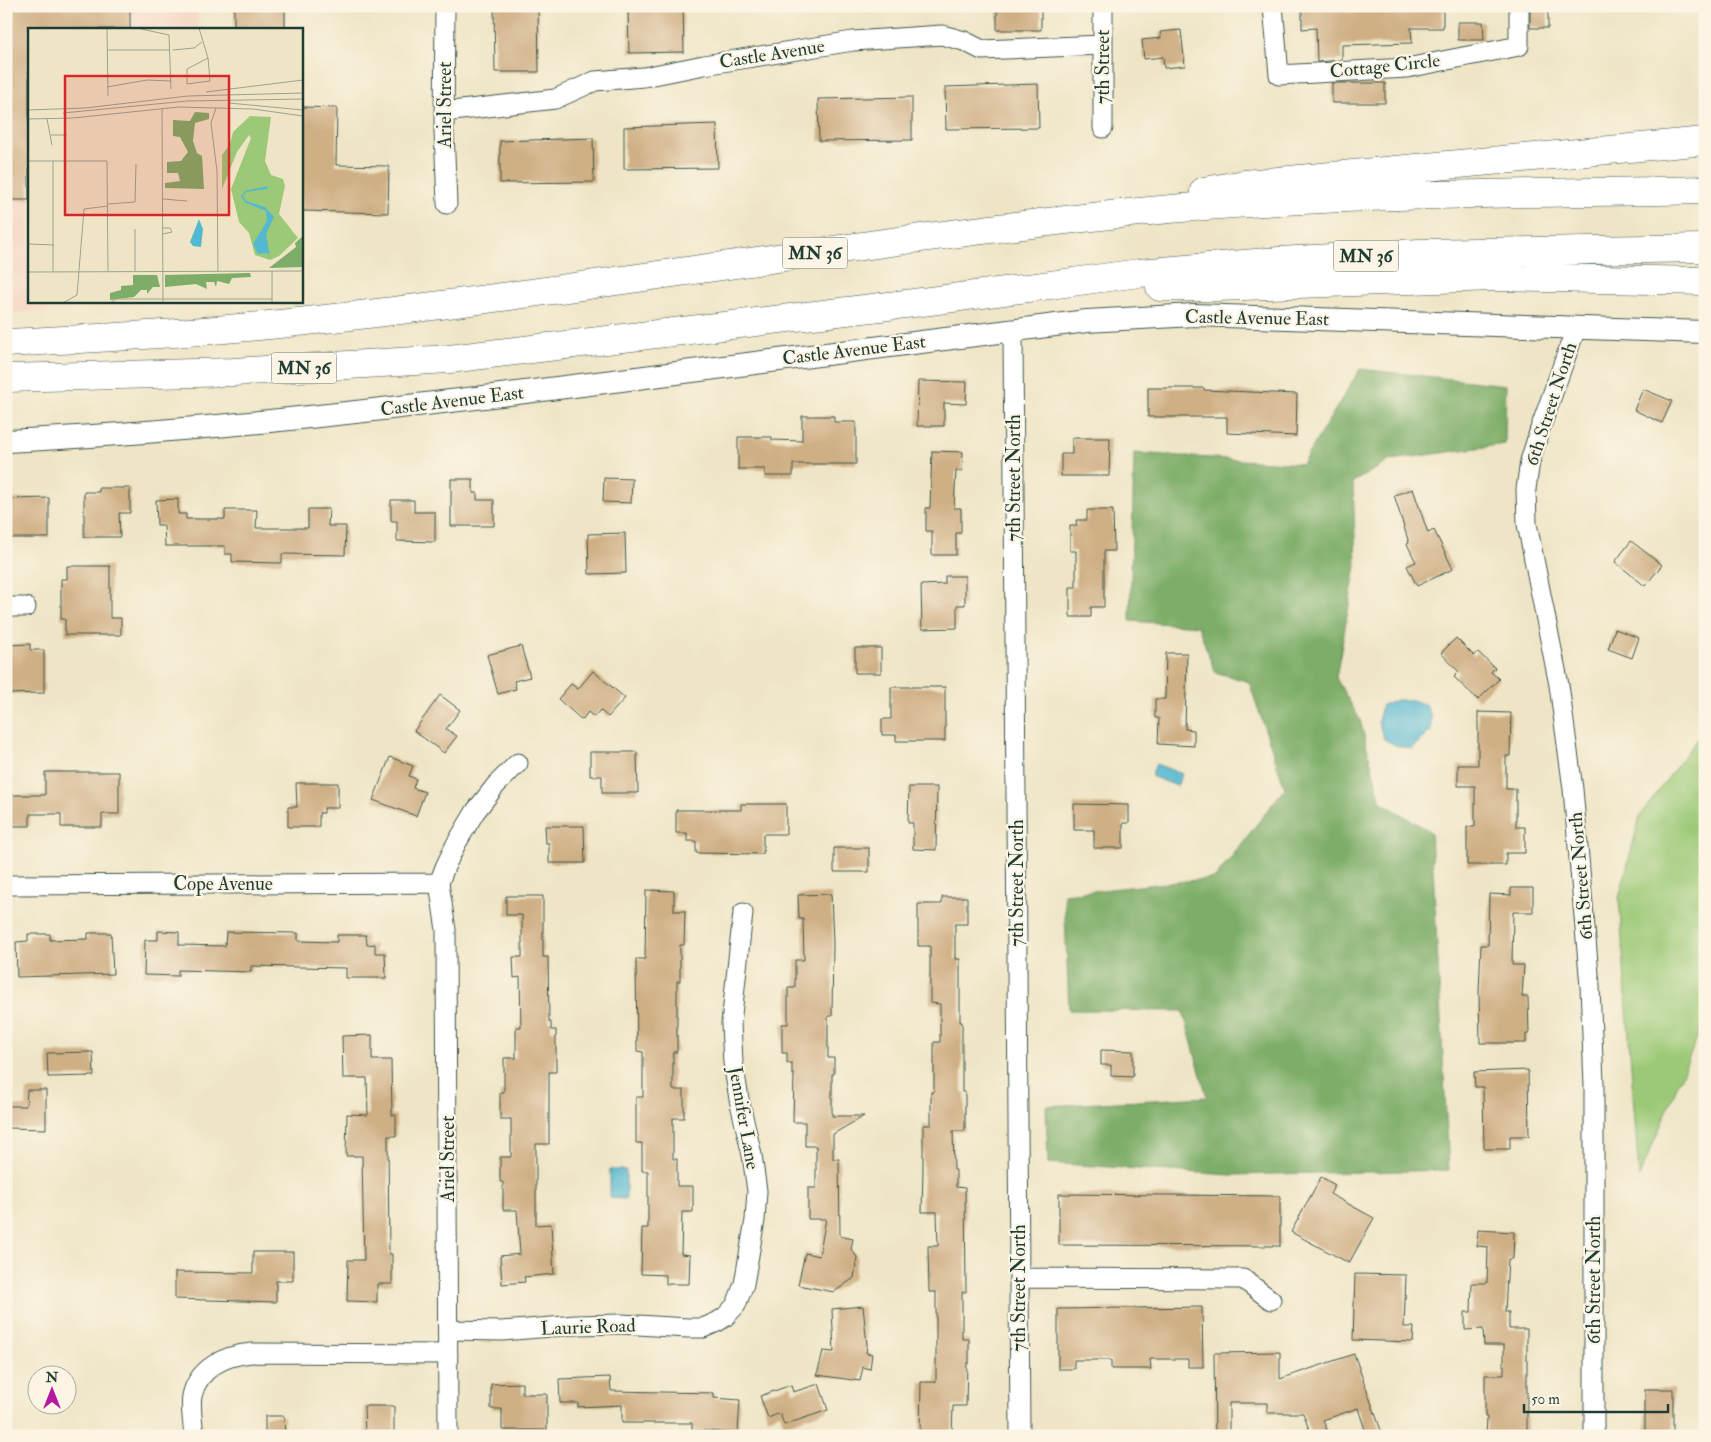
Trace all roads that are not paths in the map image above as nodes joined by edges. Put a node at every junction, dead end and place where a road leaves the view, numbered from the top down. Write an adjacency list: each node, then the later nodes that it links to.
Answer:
1 (445, 6): 6 (street, Ariel Street)
2 (1103, 6): 5 (street, 7th Street)
3 (1274, 6): 4 (street, Cottage Circle)
4 (1519, 6)
5 (1103, 45): 6 (street, Castle Avenue); 7 (street, 7th Street)
6 (444, 112): 10 (street, Ariel Street)
7 (1103, 128)
8 (1705, 141): 11 (highway)
9 (1705, 190): 11 (highway, MN 36)
10 (447, 204)
11 (1031, 224): 18 (highway, MN 36)
12 (1705, 248): 14 (highway, MN 36)
13 (1705, 281): 14 (highway)
14 (1029, 287): 19 (highway, MN 36)
15 (1576, 328): 16 (street, Castle Avenue East); 17 (street, Castle Avenue East); 35 (street, 6th Street North)
16 (1013, 330): 20 (street, Castle Avenue East); 27 (street, 7th Street North)
17 (1705, 332)
18 (6, 343)
19 (6, 378)
20 (6, 441)
21 (6, 607): 22 (street)
22 (26, 607)
23 (518, 763): 24 (street)
24 (439, 883): 25 (street, Cope Avenue); 30 (street, Ariel Street)
25 (6, 885)
26 (743, 913): 29 (street, Jennifer Lane)
27 (1019, 1278): 28 (street); 34 (street, 7th Street North)
28 (1271, 1300)
29 (725, 1317): 30 (street, Laurie Road)
30 (449, 1330): 31 (street, Ariel Street)
31 (448, 1354): 32 (street); 33 (street, Ariel Street)
32 (194, 1436)
33 (448, 1436)
34 (1020, 1436)
35 (1594, 1436)

